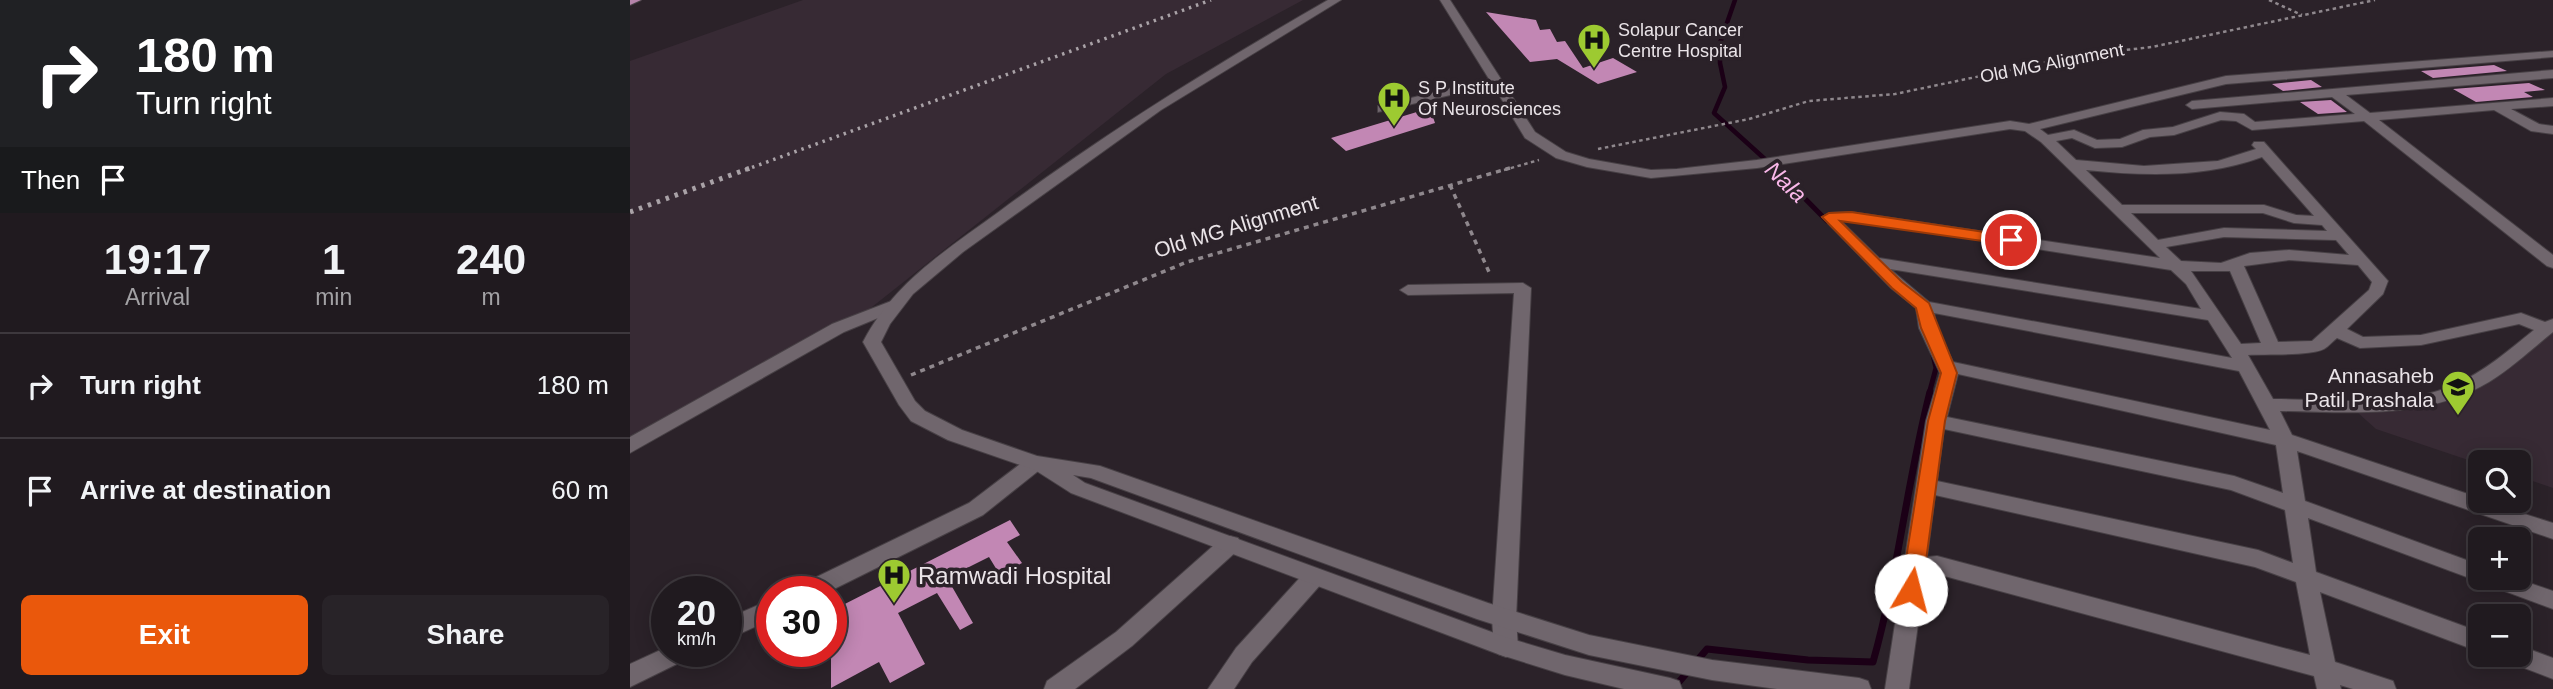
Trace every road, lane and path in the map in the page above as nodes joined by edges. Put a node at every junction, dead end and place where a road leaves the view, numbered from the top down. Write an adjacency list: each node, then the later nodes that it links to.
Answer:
1 (636, 0): 6 (main road)
2 (1336, 0): 38 (street)
3 (1445, 0): 11 (street)
4 (2269, 0): 7 (path)
5 (2375, 0): 7 (path, Old MG Alignment)
6 (630, 2)
7 (2304, 15): 23 (path, Old MG Alignment)
8 (2553, 54): 9 (street)
9 (2304, 72): 12 (street); 18 (street)
10 (2553, 74): 12 (street)
11 (1495, 80): 16 (street); 24 (street)
12 (2334, 92): 14 (street); 17 (street)
13 (2552, 103): 15 (street)
14 (2192, 105)
15 (2499, 108): 17 (street); 19 (street)
16 (1383, 110)
17 (2369, 116): 22 (street); 33 (street)
18 (2029, 128): 22 (street); 24 (street)
19 (2536, 128): 20 (street); 21 (street)
20 (2553, 130)
21 (2553, 138)
22 (2046, 139): 25 (street)
23 (1596, 149)
24 (1561, 155): 26 (path, Old MG Alignment)
25 (2071, 164): 27 (street); 28 (street)
26 (1450, 185): 36 (path); 47 (path, Old MG Alignment)
27 (2117, 209): 28 (street); 30 (street)
28 (2327, 221): 29 (street)
29 (2339, 236): 30 (street); 31 (street)
30 (2157, 245): 35 (street)
31 (2362, 261): 34 (street); 42 (street)
32 (1874, 262): 35 (street); 39 (street); 40 (street)
33 (2553, 263)
34 (2235, 264): 35 (street); 44 (street)
35 (2178, 266): 40 (street)
36 (1500, 288): 37 (street); 64 (street)
37 (1408, 289)
38 (894, 304): 47 (street); 51 (street)
39 (1923, 306): 45 (street); 46 (street)
40 (2214, 316): 43 (street)
41 (2550, 327): 42 (street); 48 (street)
42 (2337, 331): 44 (street)
43 (2236, 350): 44 (street); 46 (street)
44 (2273, 351)
45 (1945, 366): 49 (street); 50 (street)
46 (2246, 366): 48 (street)
47 (894, 382): 52 (street)
48 (2267, 405): 50 (street)
49 (1936, 421): 53 (street); 54 (street)
50 (2285, 440): 54 (street); 55 (street)
51 (630, 446)
52 (1035, 463): 56 (street); 59 (street); 64 (street)
53 (1927, 486): 57 (street); 61 (street)
54 (2294, 507): 58 (street); 61 (street)
55 (2553, 531)
56 (1230, 544): 60 (street); 72 (street)
57 (1915, 566): 71 (street); 76 (street)
58 (2468, 570)
59 (839, 576)
60 (1314, 577): 66 (street); 73 (street)
61 (2306, 577): 65 (street); 71 (street)
62 (2524, 590): 63 (street)
63 (2553, 600)
64 (1504, 619): 66 (street); 75 (street)
65 (2468, 638)
66 (1506, 648): 74 (street)
67 (2531, 661): 69 (street)
68 (651, 666): 70 (street)
69 (2553, 669)
70 (630, 676)
71 (2327, 679): 77 (street)
72 (1056, 689)
73 (1220, 689)
74 (1670, 689)
75 (1859, 689)
76 (1897, 689)
77 (2384, 689)

